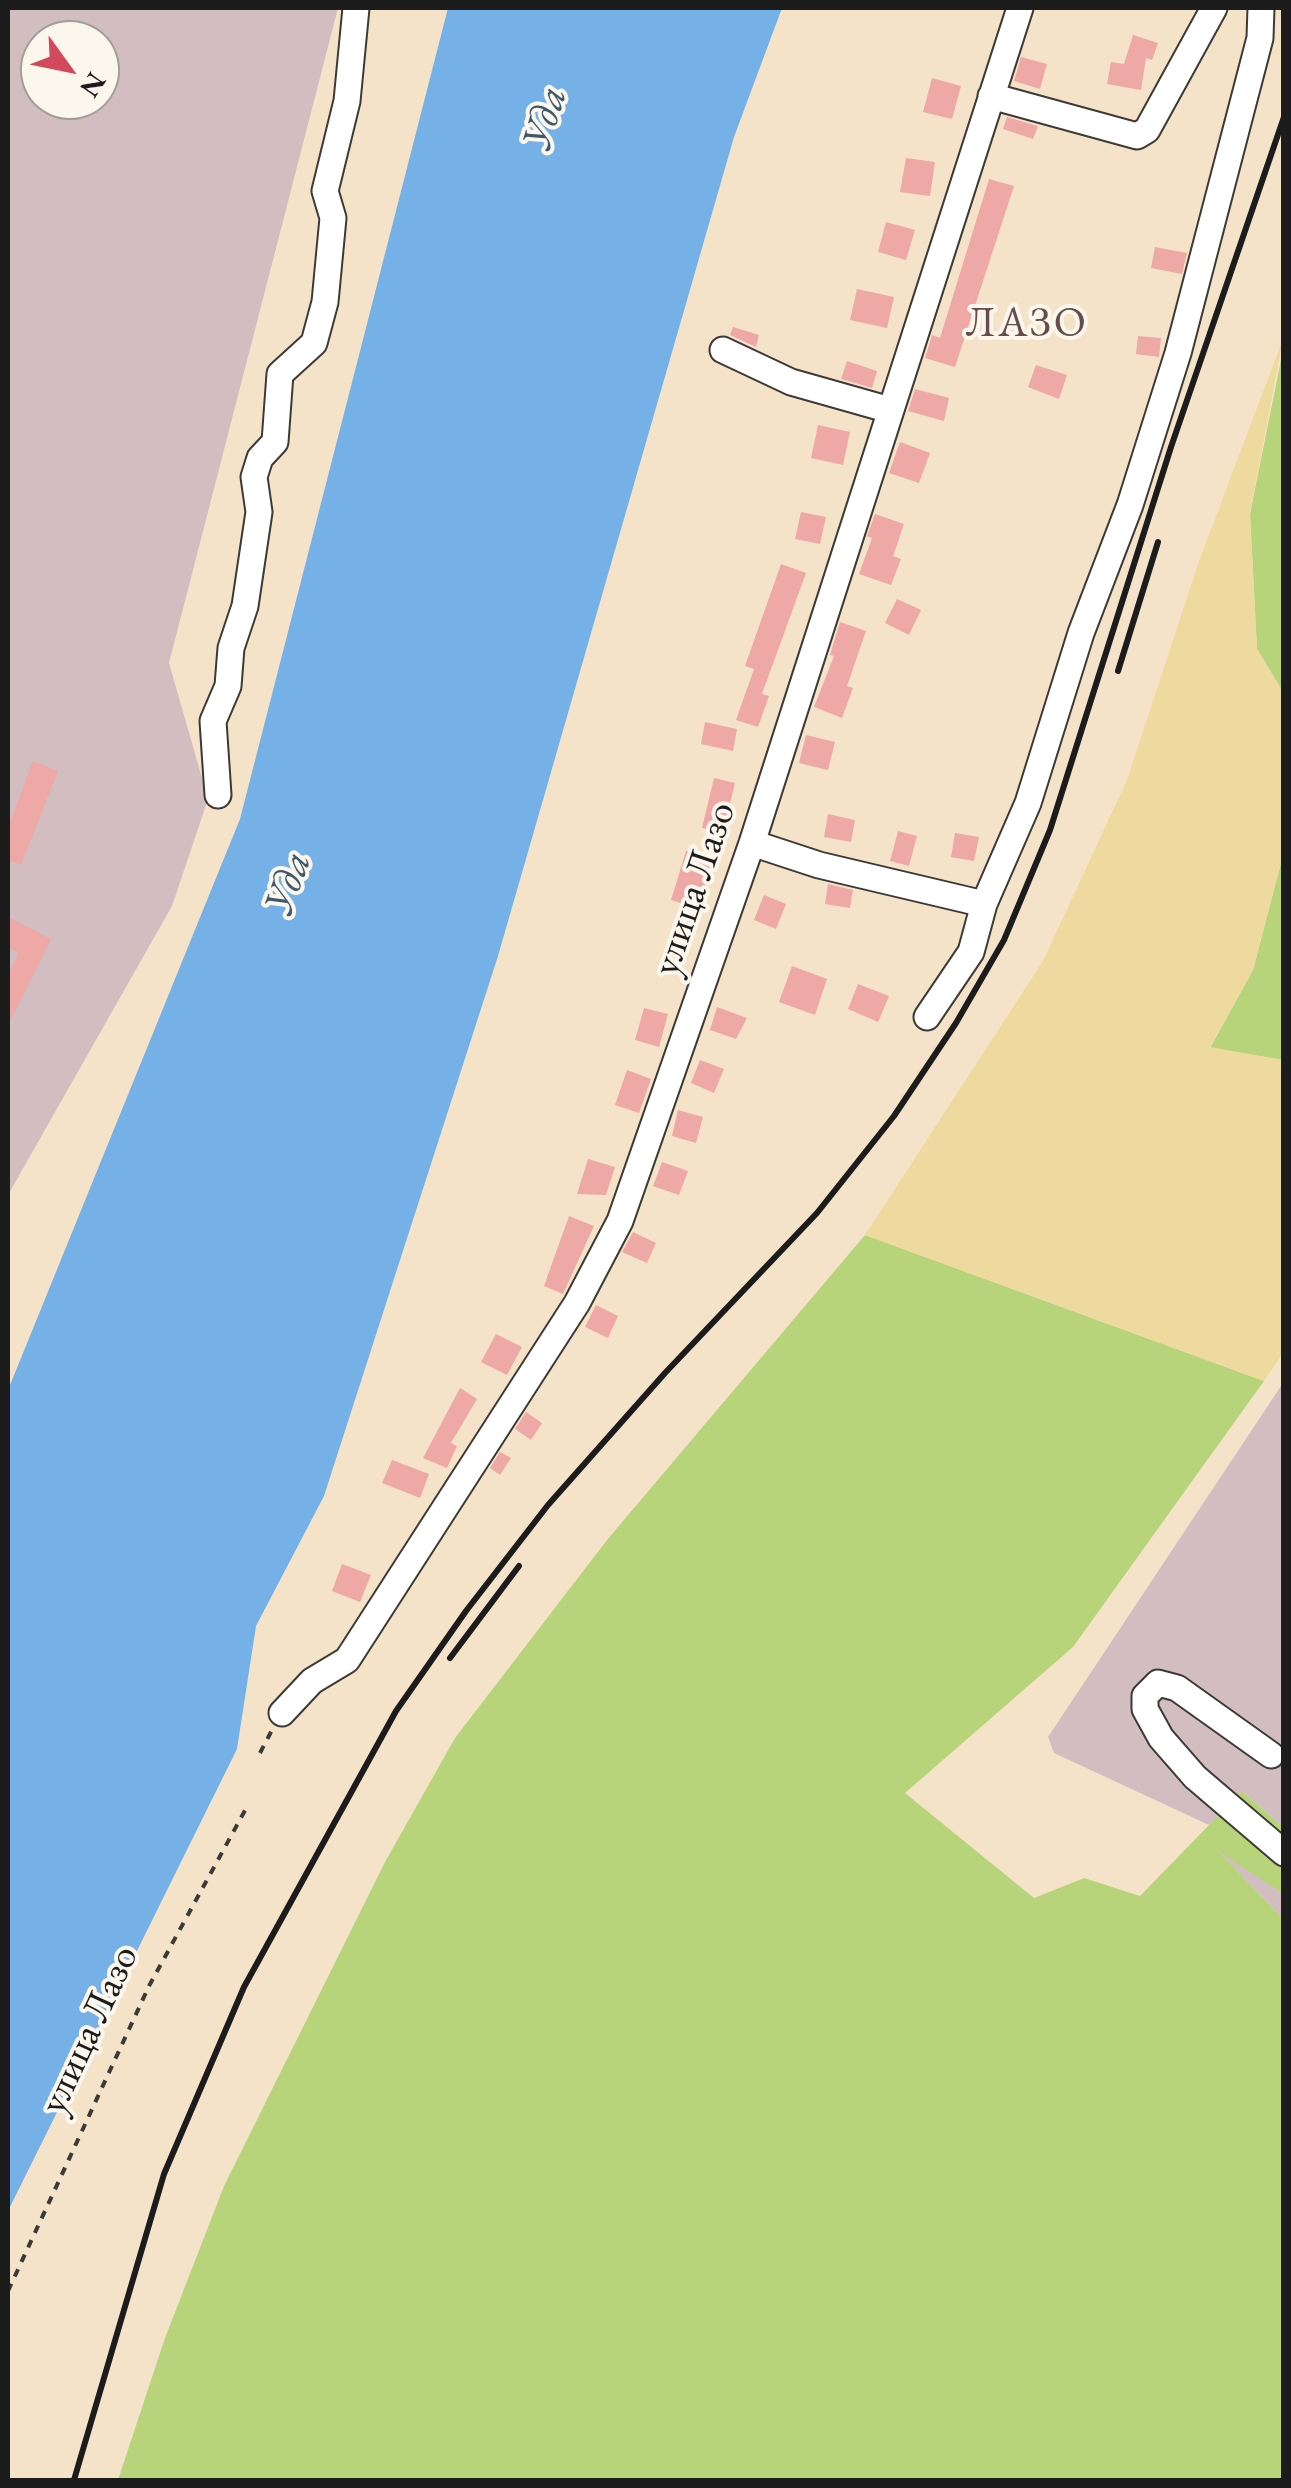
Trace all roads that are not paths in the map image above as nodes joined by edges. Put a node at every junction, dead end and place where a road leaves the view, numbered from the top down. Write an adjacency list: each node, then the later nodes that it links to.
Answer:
1 (356, 8): 8 (street)
2 (1020, 8): 5 (street, улица Лазо)
3 (1214, 8): 5 (street)
4 (1261, 8): 10 (street)
5 (990, 96): 7 (street, улица Лазо)
6 (723, 350): 7 (street)
7 (890, 410): 9 (street, улица Лазо)
8 (218, 796)
9 (752, 843): 10 (street); 12 (street, улица Лазо)
10 (984, 904): 11 (street)
11 (928, 1017)
12 (282, 1712)
13 (1270, 1755): 14 (street)
14 (1284, 1853)

